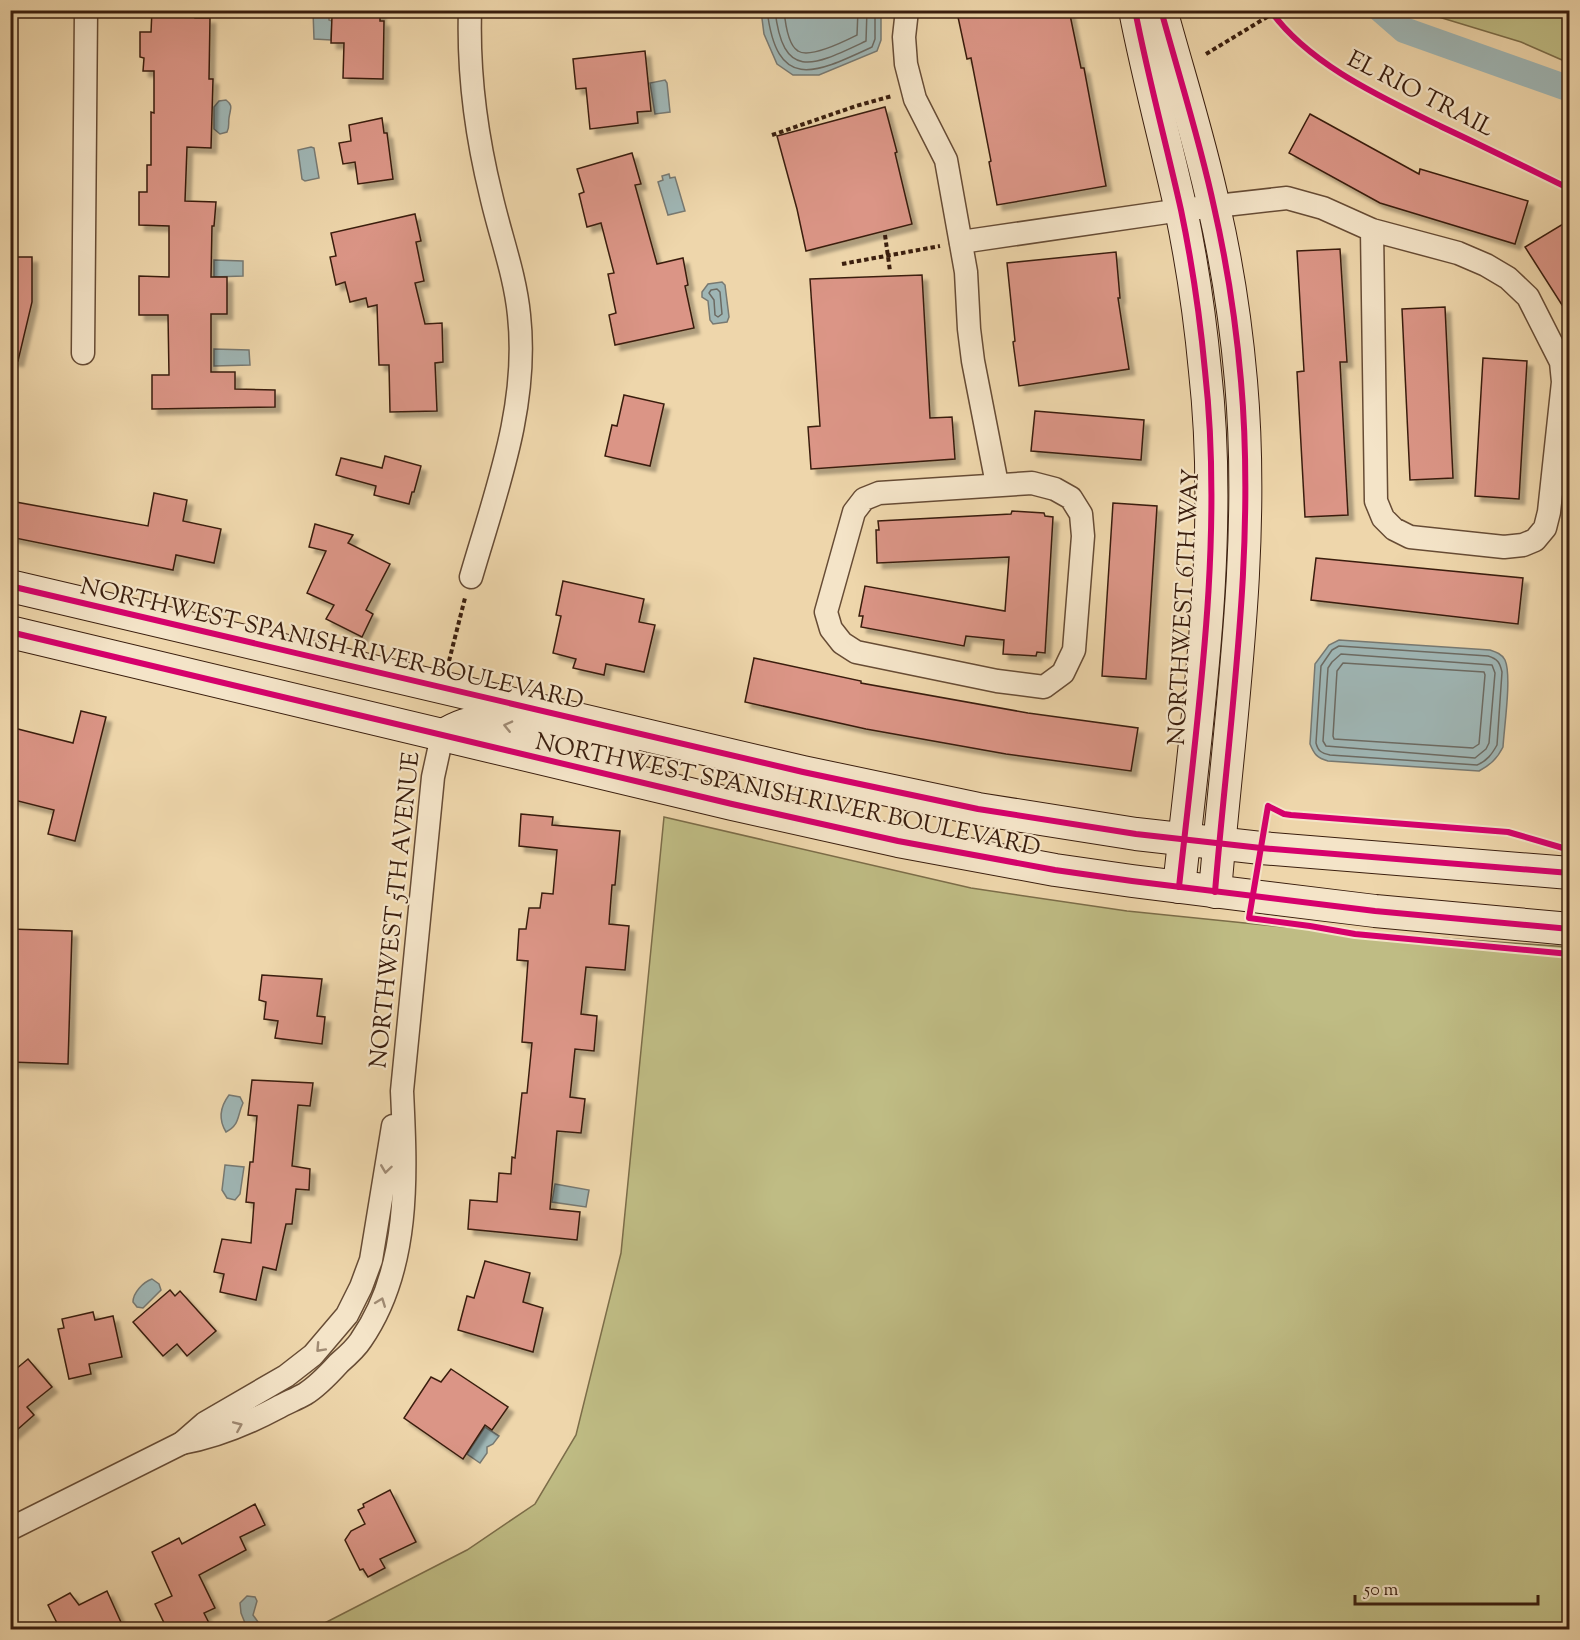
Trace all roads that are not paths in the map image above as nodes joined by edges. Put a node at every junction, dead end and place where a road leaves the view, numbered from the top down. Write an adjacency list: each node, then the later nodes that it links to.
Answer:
1 (86, 10): 10 (street)
2 (470, 10): 12 (street)
3 (907, 10): 9 (street)
4 (1135, 10): 7 (main road, NORTHWEST 6TH WAY)
5 (1161, 10): 6 (main road)
6 (1214, 206): 7 (street); 8 (street); 18 (main road)
7 (1181, 210): 9 (street); 17 (main road, NORTHWEST 6TH WAY)
8 (1372, 230): 8 (street)
9 (951, 244): 11 (street)
10 (83, 353)
11 (997, 484): 11 (street)
12 (471, 577)
13 (10, 586): 16 (main road, NORTHWEST SPANISH RIVER BOULEVARD)
14 (10, 632): 15 (main road, NORTHWEST SPANISH RIVER BOULEVARD)
15 (442, 736): 16 (main road, one-way to 15); 20 (main road, NORTHWEST SPANISH RIVER BOULEVARD); 23 (street, NORTHWEST 5TH AVENUE)
16 (711, 750): 17 (main road, NORTHWEST SPANISH RIVER BOULEVARD)
17 (1184, 839): 18 (main road, NORTHWEST SPANISH RIVER BOULEVARD); 20 (main road, NORTHWEST 6TH WAY)
18 (1220, 843): 19 (main road, NORTHWEST SPANISH RIVER BOULEVARD); 21 (main road)
19 (1569, 873)
20 (1179, 887): 21 (main road, NORTHWEST SPANISH RIVER BOULEVARD)
21 (1215, 892): 22 (main road, NORTHWEST SPANISH RIVER BOULEVARD)
22 (1569, 929)
23 (10, 1529)

